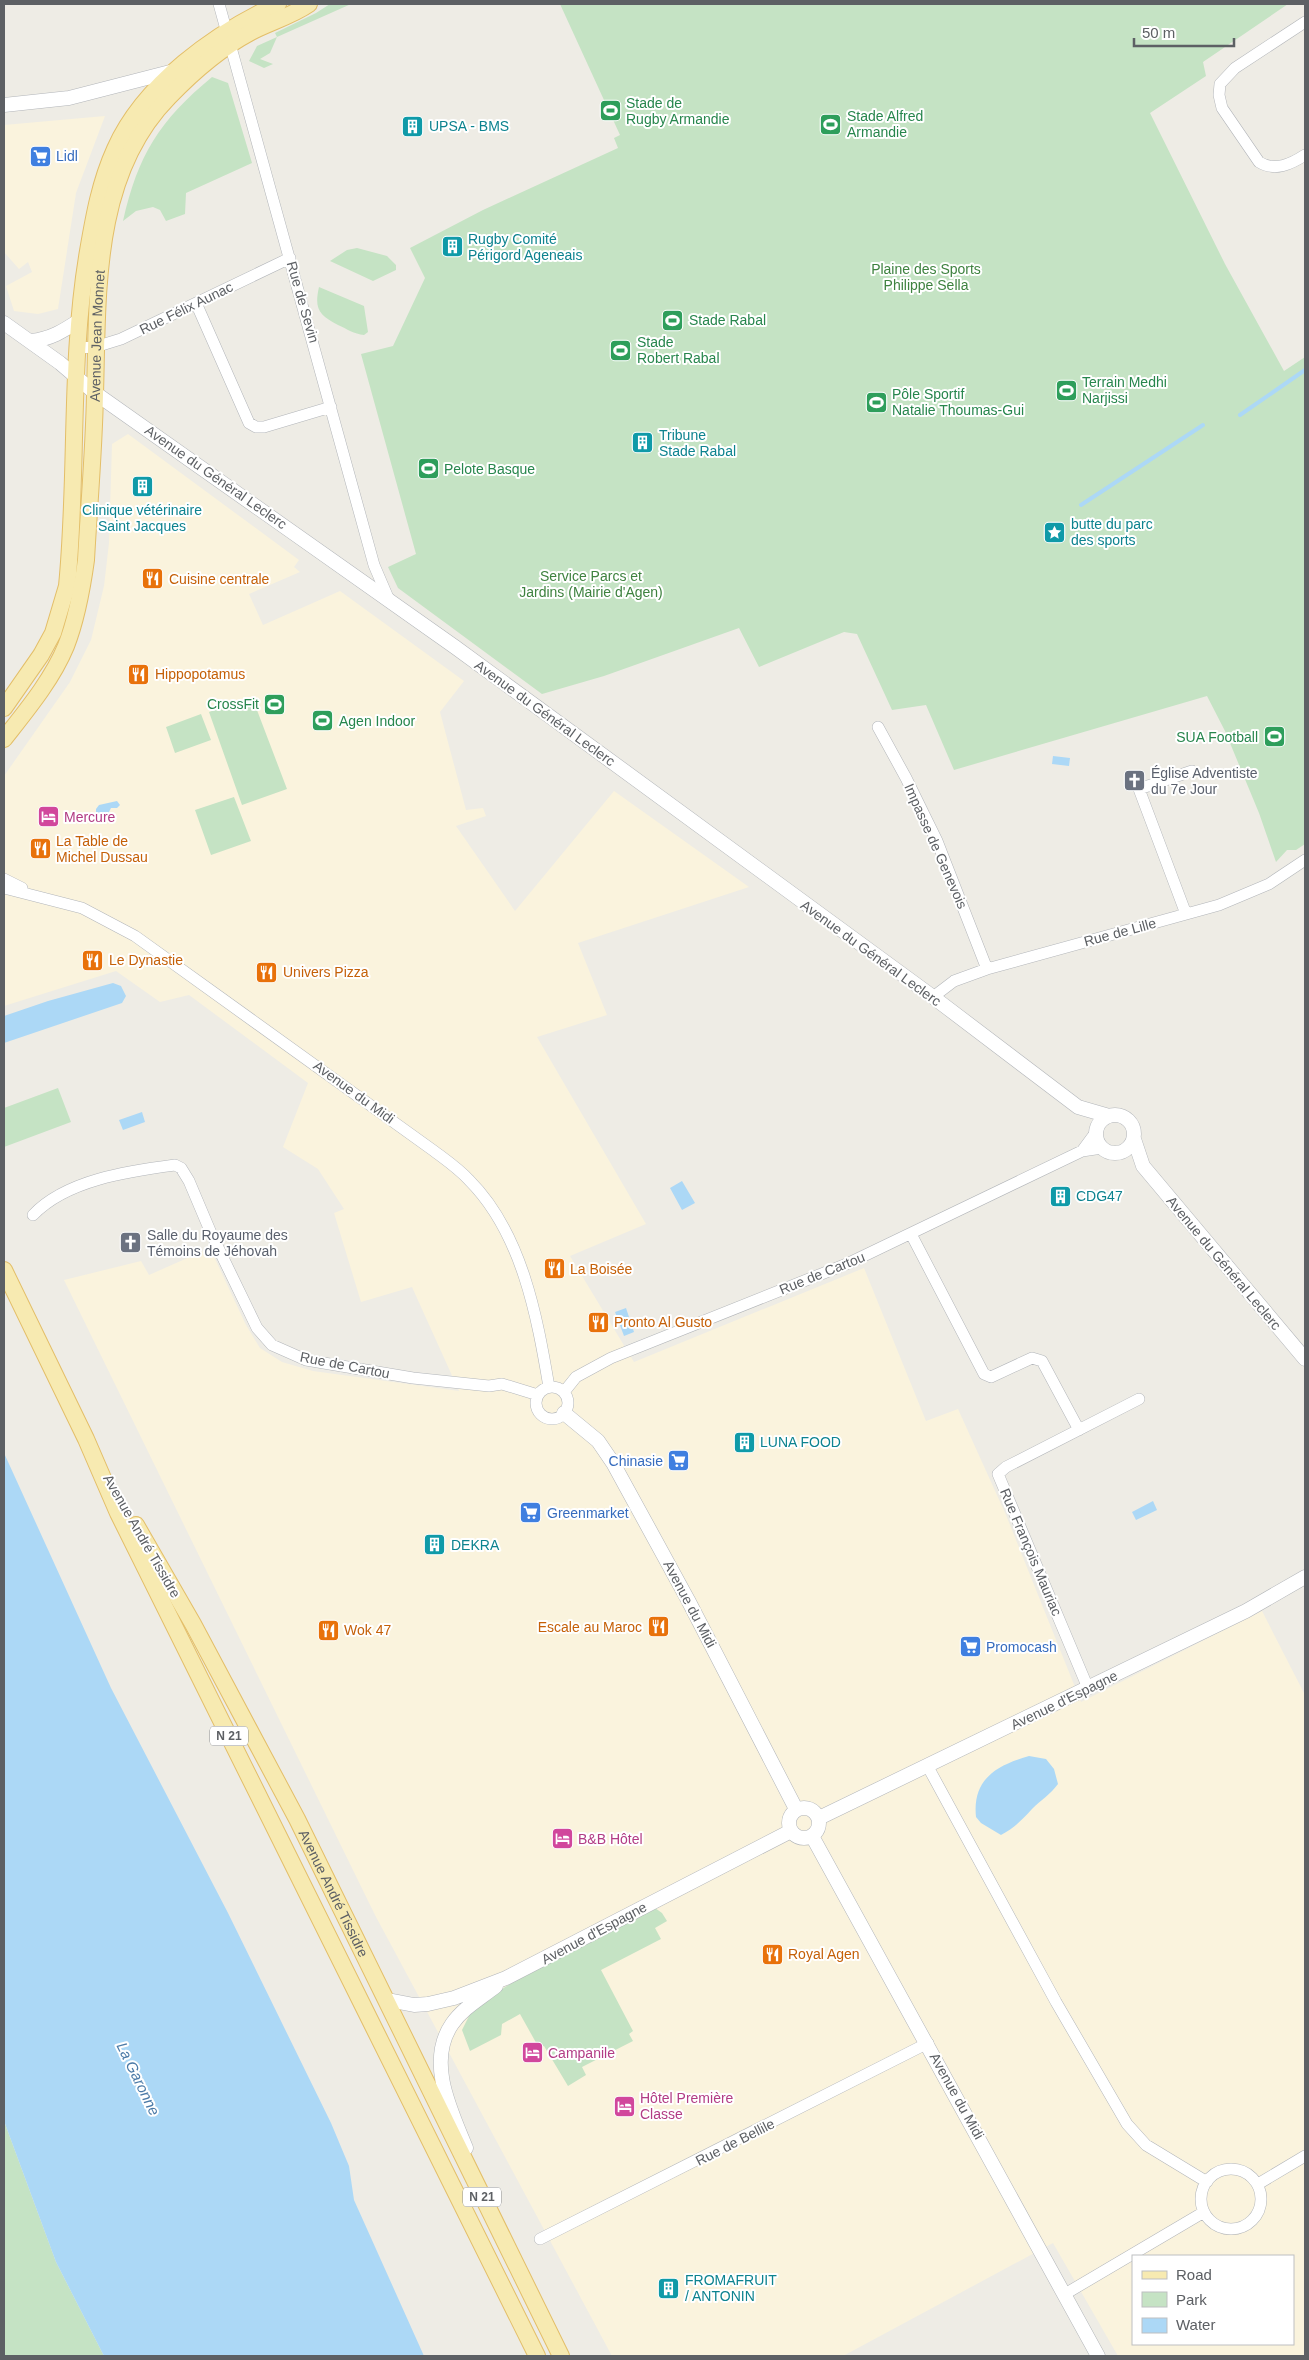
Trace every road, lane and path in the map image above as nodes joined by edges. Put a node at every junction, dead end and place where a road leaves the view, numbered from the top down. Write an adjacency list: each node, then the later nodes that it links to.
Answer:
1 (219, 4): 5 (street, Rue de Sevin)
2 (278, 4): 5 (main road, Avenue Jean Monnet)
3 (309, 4): 5 (main road, Avenue Jean Monnet)
4 (1305, 22): 8 (street)
5 (228, 39): 6 (main road, Avenue Jean Monnet); 9 (street, Rue de Sevin); 14 (main road, Avenue Jean Monnet)
6 (174, 71): 7 (street); 11 (main road, Avenue Jean Monnet)
7 (4, 105)
8 (1305, 155)
9 (290, 258): 10 (street, Rue Félix Aunac); 18 (street, Rue de Sevin)
10 (196, 303): 14 (street, Rue Félix Aunac); 18 (street)
11 (80, 320): 13 (street); 15 (main road, Avenue Jean Monnet)
12 (4, 322): 13 (street, Avenue du Général Leclerc)
13 (31, 341): 16 (street, Avenue du Général Leclerc)
14 (95, 347): 15 (street, Rue Félix Aunac); 17 (main road, Avenue Jean Monnet)
15 (78, 348): 16 (main road, Avenue Jean Monnet)
16 (76, 378): 17 (street, Avenue du Général Leclerc); 20 (main road, Avenue Jean Monnet)
17 (95, 393): 19 (street, Avenue du Général Leclerc); 22 (main road, Avenue Jean Monnet)
18 (331, 406): 19 (street, Rue de Sevin)
19 (388, 600): 30 (street, Avenue du Général Leclerc)
20 (4, 708)
21 (878, 727): 29 (street, Impasse de Genevois)
22 (4, 739)
23 (1192, 770): 28 (street)
24 (1305, 860): 28 (street, Rue de Lille)
25 (4, 879): 27 (street, Avenue du Midi)
26 (4, 888): 27 (street, Avenue du Midi)
27 (42, 897): 44 (street, Avenue du Midi)
28 (1186, 914): 29 (street, Rue de Lille)
29 (987, 968): 30 (street, Rue de Lille)
30 (933, 997): 31 (street, Avenue du Général Leclerc)
31 (1082, 1109): 32 (street, Avenue du Général Leclerc); 33 (street, Avenue du Général Leclerc)
32 (1109, 1116): 33 (street); 34 (street)
33 (1096, 1131): 35 (street, Rue de Cartou); 36 (street)
34 (1134, 1139): 36 (street); 37 (street, Avenue du Général Leclerc)
35 (1082, 1151): 36 (street, Rue de Cartou); 39 (street, Rue de Cartou)
36 (1108, 1151): 37 (street, Avenue du Général Leclerc)
37 (1143, 1166): 43 (street, Avenue du Général Leclerc)
38 (33, 1215): 46 (street, Rue de Cartou)
39 (912, 1234): 45 (street, Rue de Cartou); 49 (street)
40 (4, 1261): 42 (main road, Avenue André Tissidre)
41 (4, 1270): 42 (main road, Avenue André Tissidre)
42 (15, 1291): 50 (main road, Avenue André Tissidre)
43 (1305, 1359)
44 (549, 1387): 45 (street); 46 (street)
45 (564, 1392): 48 (street)
46 (538, 1396): 48 (street)
47 (1139, 1398): 49 (street, Rue François Mauriac)
48 (564, 1413): 54 (street, Avenue du Midi)
49 (1079, 1430): 52 (street, Rue François Mauriac)
50 (86, 1439): 59 (main road, Avenue André Tissidre / N 21); 68 (main road, Avenue André Tissidre / N 21)
51 (1305, 1577): 52 (street, Avenue d'Espagne)
52 (1088, 1688): 53 (street, Avenue d'Espagne)
53 (928, 1767): 55 (street, Avenue d'Espagne); 62 (street)
54 (796, 1809): 55 (street); 56 (street)
55 (819, 1818): 57 (street)
56 (791, 1831): 57 (street); 58 (street, Avenue d'Espagne)
57 (812, 1836): 60 (street, Avenue du Midi)
58 (506, 1978): 59 (street, Avenue d'Espagne); 66 (street)
59 (388, 2000): 66 (main road, Avenue André Tissidre / N 21)
60 (928, 2043): 65 (street, Rue de Bellile); 67 (street, Avenue du Midi)
61 (1305, 2156): 63 (street)
62 (1207, 2182): 63 (street); 64 (street)
63 (1258, 2184): 64 (street)
64 (1204, 2212): 67 (street)
65 (540, 2239)
66 (509, 2250): 69 (main road, Avenue André Tissidre / N 21)
67 (1064, 2294): 70 (street, Avenue du Midi)
68 (537, 2356)
69 (561, 2356)
70 (1098, 2356)

